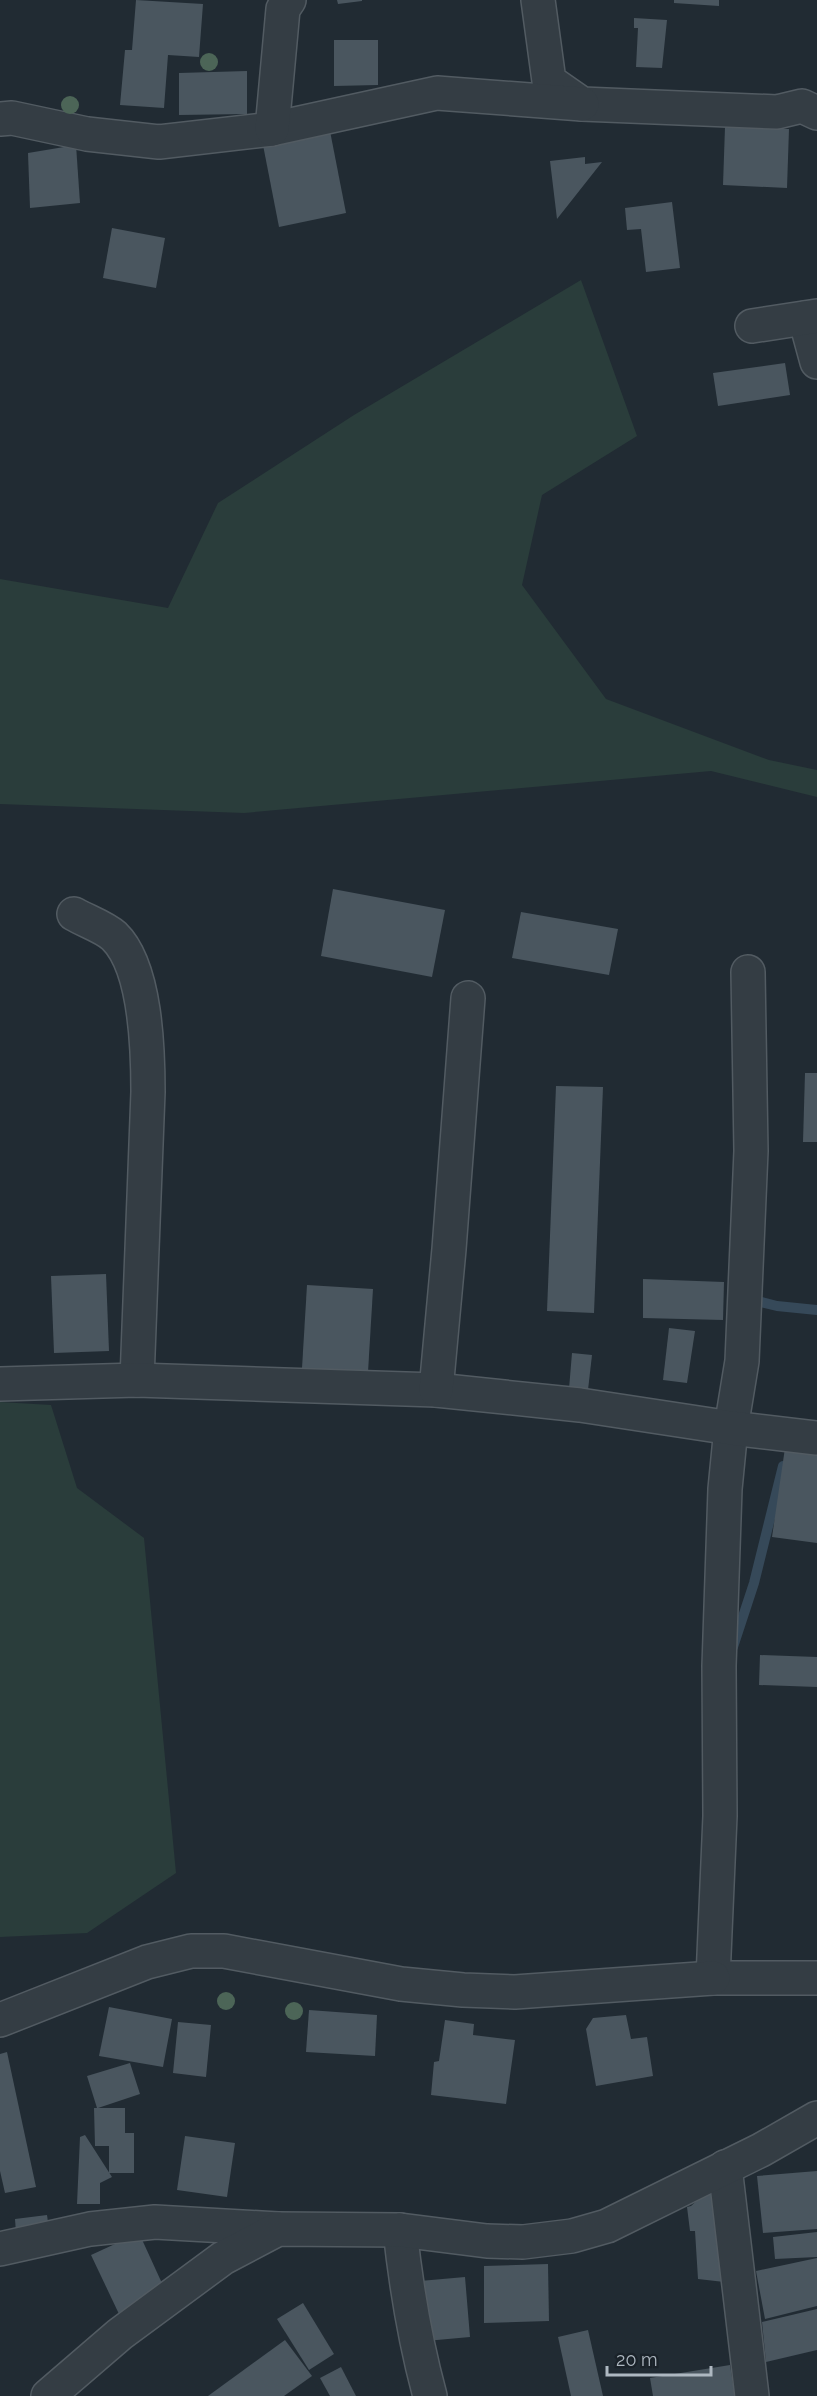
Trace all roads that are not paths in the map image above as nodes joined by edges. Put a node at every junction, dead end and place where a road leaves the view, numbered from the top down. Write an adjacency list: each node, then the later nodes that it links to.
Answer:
1 (289, 0): 6 (street)
2 (537, 0): 3 (street)
3 (582, 104): 4 (street); 6 (street)
4 (817, 113)
5 (0, 119): 6 (street)
6 (272, 129)
7 (811, 317): 8 (street); 9 (street)
8 (752, 326)
9 (817, 362)
10 (74, 914): 13 (street)
11 (748, 972): 16 (street)
12 (468, 998): 15 (street)
13 (137, 1380): 14 (street); 15 (street)
14 (0, 1384)
15 (436, 1390): 16 (street)
16 (730, 1428): 17 (street); 18 (street)
17 (817, 1438)
18 (713, 1978): 19 (street); 20 (street)
19 (817, 1978)
20 (0, 2020)
21 (817, 2118): 22 (street)
22 (725, 2167): 24 (street); 28 (street)
23 (278, 2229): 24 (street); 25 (street); 26 (street)
24 (400, 2230): 27 (street)
25 (0, 2249)
26 (48, 2396)
27 (430, 2396)
28 (752, 2396)

